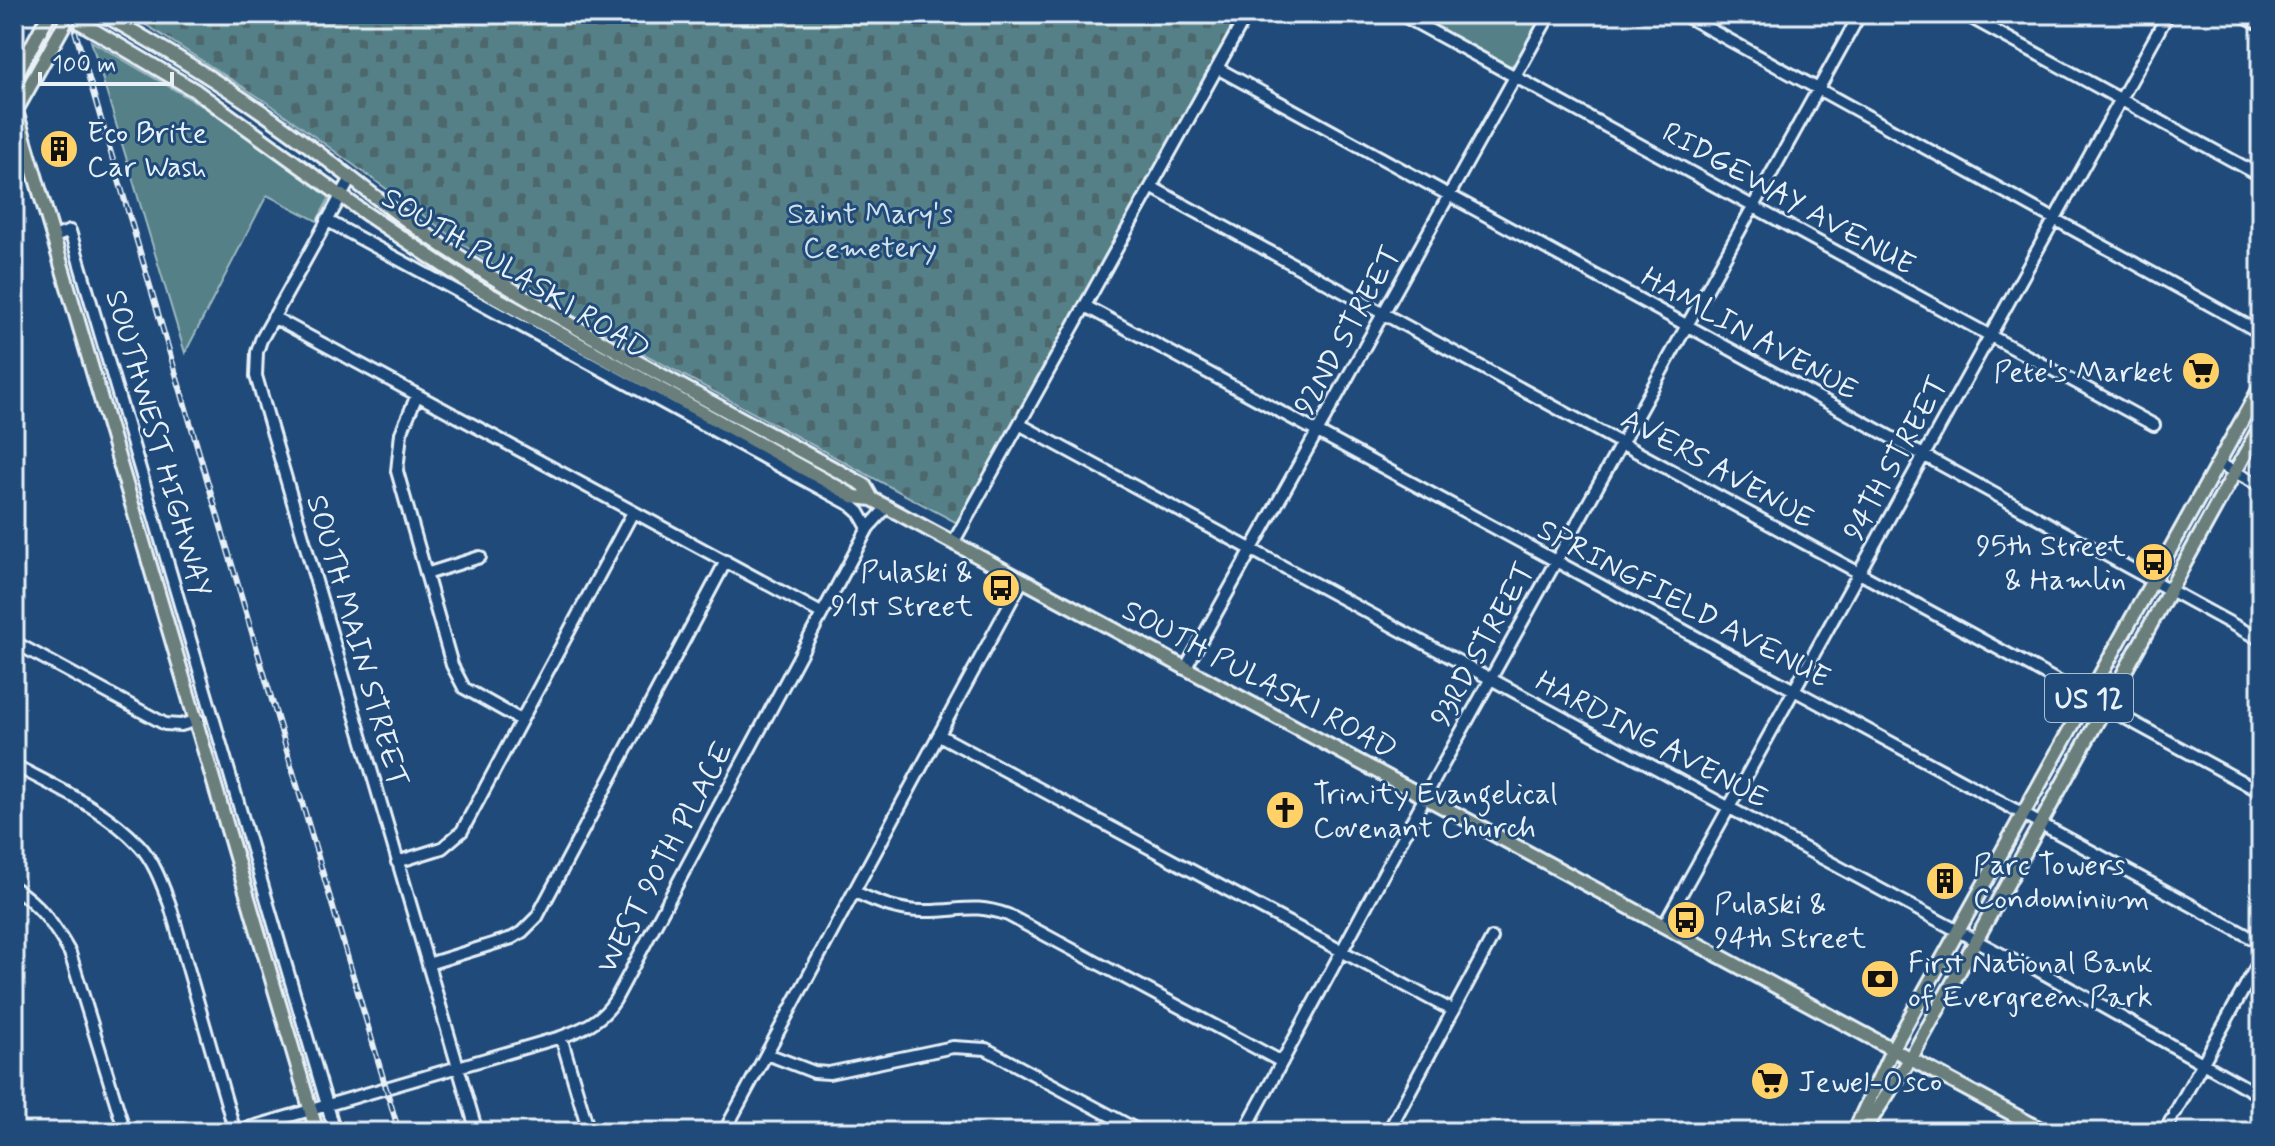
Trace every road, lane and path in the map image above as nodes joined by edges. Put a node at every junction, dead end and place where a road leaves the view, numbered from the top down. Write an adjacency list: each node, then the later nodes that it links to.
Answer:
1 (49, 14): 15 (main road)
2 (1247, 14): 13 (street)
3 (1400, 14): 14 (street, RIDGEWAY AVENUE)
4 (1550, 14): 14 (street, 92ND STREET)
5 (1682, 14): 16 (street)
6 (1860, 14): 16 (street, 93RD STREET)
7 (1964, 14): 17 (street)
8 (2168, 14): 17 (street, 94TH STREET)
9 (2241, 14): 12 (street)
10 (68, 15): 18 (main road); 24 (main road, SOUTH PULASKI ROAD)
11 (108, 16): 22 (main road, SOUTH PULASKI ROAD)
12 (2261, 25)
13 (1217, 68): 23 (street); 25 (street, HAMLIN AVENUE)
14 (1515, 77): 25 (street, 92ND STREET); 26 (street, RIDGEWAY AVENUE)
15 (14, 79)
16 (1818, 89): 26 (street, 93RD STREET); 27 (street)
17 (2121, 100): 21 (street); 27 (street, 94TH STREET)
18 (15, 110): 20 (main road, SOUTHWEST HIGHWAY)
19 (14, 152): 20 (main road)
20 (31, 162): 29 (main road, SOUTHWEST HIGHWAY)
21 (2261, 176)
22 (351, 178): 24 (street, SOUTH MAIN STREET); 47 (main road, SOUTH PULASKI ROAD)
23 (1151, 187): 30 (street); 31 (street, AVERS AVENUE)
24 (341, 194): 28 (street, SOUTH MAIN STREET); 47 (main road, SOUTH PULASKI ROAD)
25 (1449, 195): 31 (street, 92ND STREET); 33 (street, HAMLIN AVENUE)
26 (1753, 206): 33 (street, 93RD STREET); 35 (street, RIDGEWAY AVENUE)
27 (2054, 219): 34 (street); 35 (street, 94TH STREET)
28 (326, 220): 32 (street, SOUTH MAIN STREET); 50 (street)
29 (54, 237): 66 (street, SOUTHWEST HIGHWAY); 68 (main road, SOUTHWEST HIGHWAY)
30 (1085, 306): 38 (street); 41 (street, SPRINGFIELD AVENUE)
31 (1384, 313): 41 (street, 92ND STREET); 42 (street, AVERS AVENUE)
32 (273, 317): 37 (street); 80 (street, SOUTH MAIN STREET)
33 (1687, 325): 42 (street, 93RD STREET); 43 (street, HAMLIN AVENUE)
34 (2261, 333)
35 (1990, 335): 39 (street, RIDGEWAY AVENUE); 43 (street, 94TH STREET)
36 (2261, 386): 44 (main road, US 12)
37 (417, 395): 49 (street); 57 (street)
38 (1019, 424): 51 (street); 52 (street, HARDING AVENUE)
39 (2154, 425)
40 (2261, 425): 45 (main road, US 12)
41 (1317, 432): 52 (street, 92ND STREET); 55 (street, SPRINGFIELD AVENUE)
42 (1622, 443): 55 (street, 93RD STREET); 56 (street, AVERS AVENUE)
43 (1923, 455): 56 (street, 94TH STREET); 59 (street, HAMLIN AVENUE)
44 (2218, 463): 45 (street); 59 (main road, US 12)
45 (2235, 472): 46 (street); 60 (main road, US 12)
46 (2261, 486)
47 (872, 499): 48 (main road, SOUTH PULASKI ROAD); 50 (street, WEST 90TH PLACE)
48 (887, 507): 50 (street, WEST 90TH PLACE); 51 (main road, SOUTH PULASKI ROAD)
49 (633, 512): 54 (street); 72 (street)
50 (868, 528): 61 (street, WEST 90TH PLACE)
51 (953, 543): 58 (main road, SOUTH PULASKI ROAD)
52 (1252, 550): 64 (street, 92ND STREET); 65 (street, HARDING AVENUE)
53 (480, 557): 57 (street)
54 (726, 561): 61 (street); 90 (street)
55 (1556, 561): 65 (street, 93RD STREET); 67 (street, SPRINGFIELD AVENUE)
56 (1859, 572): 67 (street, 94TH STREET); 69 (street, AVERS AVENUE)
57 (426, 574): 72 (street)
58 (1022, 581): 64 (main road, SOUTH PULASKI ROAD); 73 (street)
59 (2153, 581): 60 (street, HAMLIN AVENUE); 69 (main road, US 12)
60 (2170, 590): 62 (street, HAMLIN AVENUE); 70 (main road, US 12)
61 (821, 613): 92 (street, WEST 90TH PLACE)
62 (2261, 640)
63 (14, 642): 71 (street)
64 (1185, 669): 76 (main road, SOUTH PULASKI ROAD)
65 (1491, 679): 76 (street, 93RD STREET); 77 (street, HARDING AVENUE)
66 (204, 686): 68 (street); 100 (street, SOUTHWEST HIGHWAY)
67 (1794, 690): 77 (street, 94TH STREET); 78 (street, SPRINGFIELD AVENUE)
68 (189, 691): 71 (main road, SOUTHWEST HIGHWAY)
69 (2089, 698): 70 (street, AVERS AVENUE); 78 (main road, US 12)
70 (2105, 707): 75 (street, AVERS AVENUE); 79 (main road, US 12)
71 (198, 720): 101 (main road, SOUTHWEST HIGHWAY)
72 (521, 720): 80 (street)
73 (939, 735): 82 (street); 88 (street)
74 (14, 765): 103 (street)
75 (2261, 792)
76 (1425, 797): 83 (main road, SOUTH PULASKI ROAD); 88 (street, 93RD STREET)
77 (1729, 807): 83 (street, 94TH STREET); 84 (street, HARDING AVENUE)
78 (2024, 814): 79 (street, SPRINGFIELD AVENUE); 84 (main road, US 12)
79 (2041, 823): 86 (main road, US 12); 87 (street, SPRINGFIELD AVENUE)
80 (397, 862): 90 (street, SOUTH MAIN STREET)
81 (14, 888): 102 (street)
82 (855, 892): 94 (street); 96 (street)
83 (1664, 925): 93 (main road, SOUTH PULASKI ROAD)
84 (1959, 931): 86 (street, HARDING AVENUE); 93 (main road, US 12)
85 (1492, 938): 91 (street)
86 (1976, 941): 95 (main road, US 12); 97 (street, HARDING AVENUE)
87 (2261, 943)
88 (1342, 951): 91 (street); 96 (street, 93RD STREET)
89 (2261, 958): 97 (street)
90 (428, 964): 98 (street, SOUTH MAIN STREET)
91 (1453, 1011): 111 (street)
92 (561, 1037): 98 (street, WEST 90TH PLACE); 107 (street)
93 (1893, 1048): 95 (main road, SOUTH PULASKI ROAD); 112 (main road, US 12)
94 (767, 1054): 108 (street); 109 (street)
95 (1911, 1058): 113 (main road, US 12); 114 (main road, SOUTH PULASKI ROAD)
96 (1282, 1062): 110 (street, 93RD STREET)
97 (2202, 1064): 99 (street, HARDING AVENUE); 115 (street)
98 (458, 1067): 100 (street, WEST 90TH PLACE); 106 (street, SOUTH MAIN STREET)
99 (2261, 1096)
100 (327, 1105): 101 (street, WEST 90TH PLACE); 105 (street, SOUTHWEST HIGHWAY)
101 (311, 1110): 103 (street, WEST 90TH PLACE); 104 (main road, SOUTHWEST HIGHWAY)
102 (125, 1132)
103 (235, 1132)
104 (317, 1132)
105 (335, 1132)
106 (477, 1132)
107 (589, 1132)
108 (724, 1132)
109 (1141, 1132)
110 (1244, 1132)
111 (1388, 1132)
112 (1854, 1132)
113 (1863, 1132)
114 (2046, 1132)
115 (2165, 1132)

